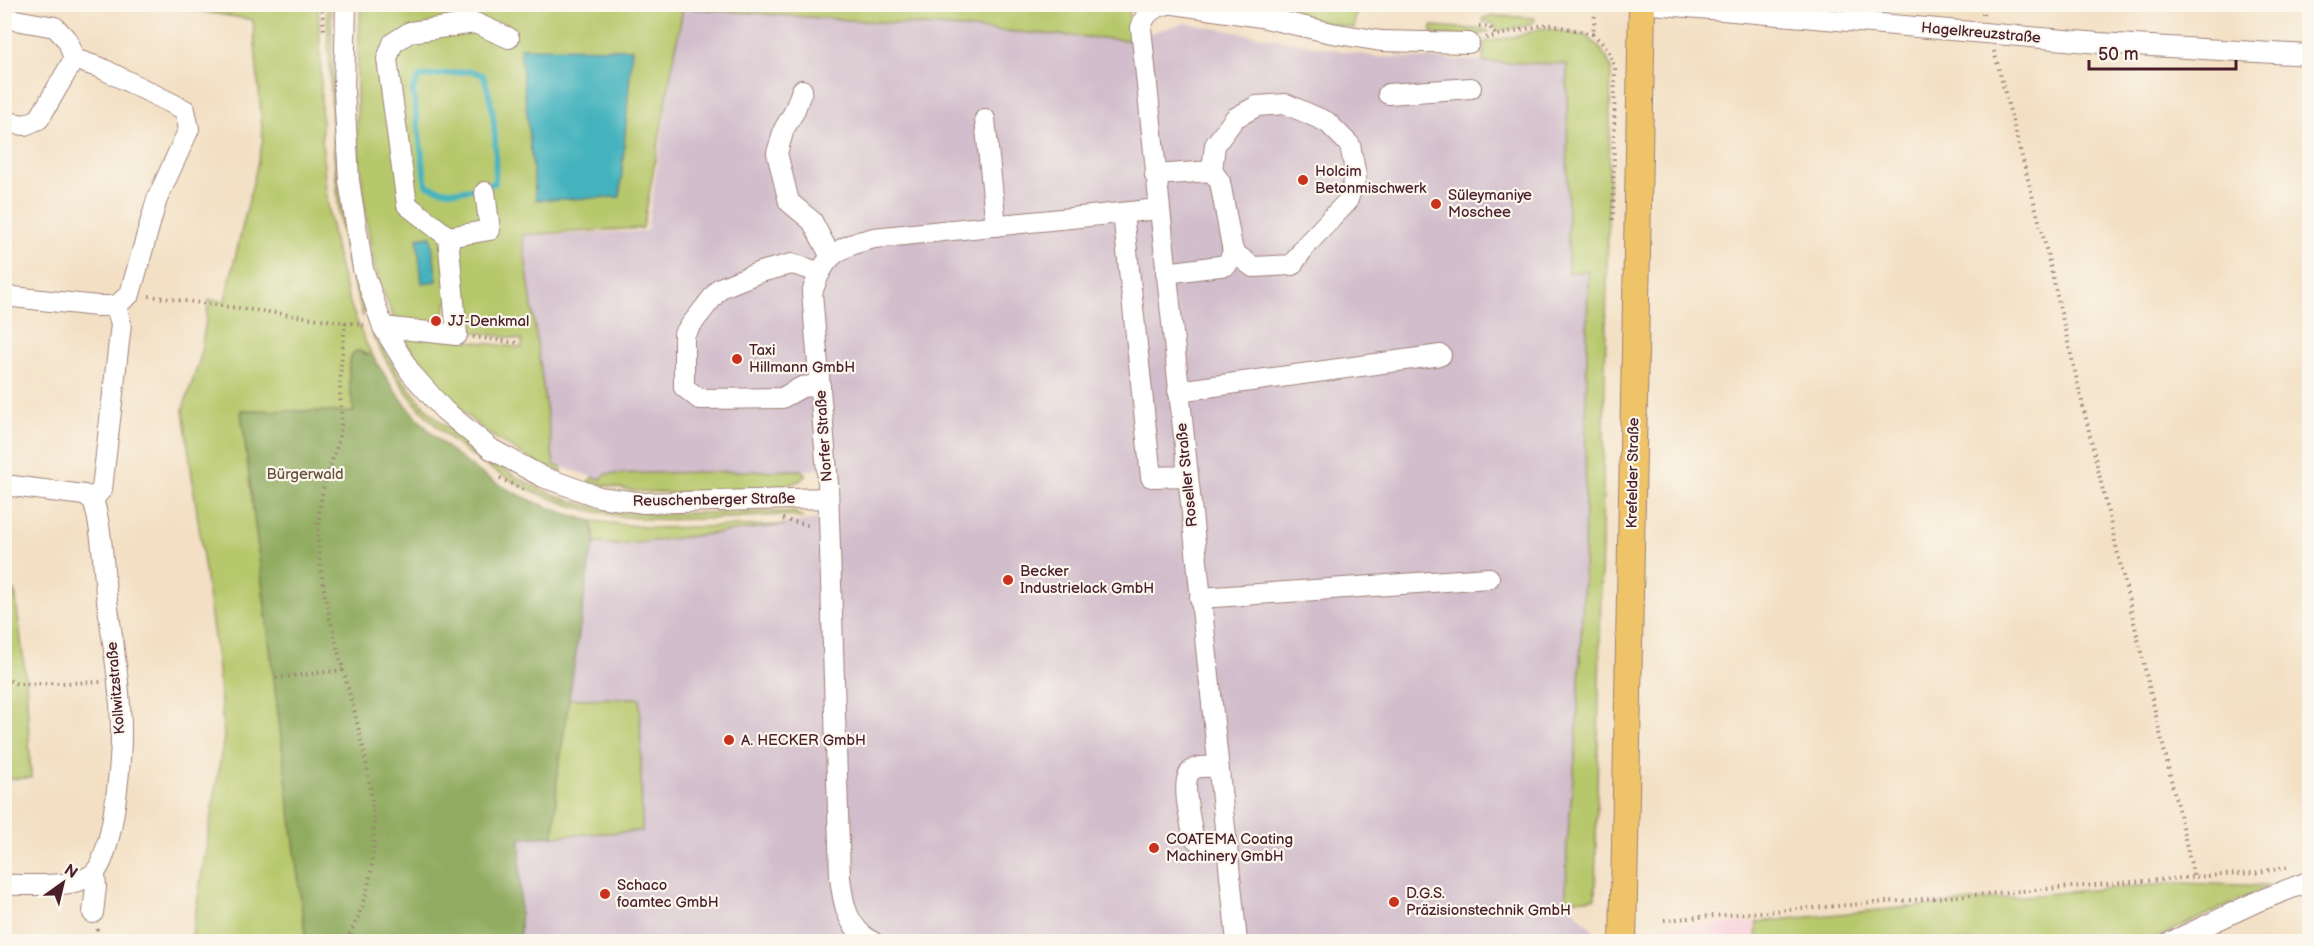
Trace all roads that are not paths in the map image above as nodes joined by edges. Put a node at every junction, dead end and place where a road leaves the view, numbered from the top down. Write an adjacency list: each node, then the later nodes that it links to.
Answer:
1 (346, 4): 27 (street, Reuschenberger Straße)
2 (1171, 4): 7 (street); 16 (street, Roseller Straße)
3 (1642, 4): 45 (main road, Krefelder Straße)
4 (1653, 4): 8 (street, Hagelkreuzstraße)
5 (4, 18): 9 (street)
6 (509, 38): 21 (street)
7 (1469, 43)
8 (2310, 55)
9 (74, 59): 14 (street); 26 (street)
10 (1471, 88): 12 (street)
11 (802, 90): 23 (street)
12 (1388, 94)
13 (985, 119): 20 (street)
14 (4, 122)
15 (1212, 171): 16 (street); 22 (street); 22 (street)
16 (1155, 175): 18 (street, Roseller Straße)
17 (485, 192): 21 (street)
18 (1159, 209): 19 (street); 24 (street, Roseller Straße)
19 (1123, 213): 20 (street); 31 (street)
20 (996, 226): 23 (street)
21 (448, 237): 27 (street)
22 (1233, 252): 24 (street)
23 (825, 265): 29 (street, Norfer Straße); 29 (street)
24 (1166, 273): 30 (street, Roseller Straße)
25 (4, 296): 26 (street)
26 (123, 300): 34 (street)
27 (375, 331): 33 (street, Reuschenberger Straße)
28 (1441, 355): 30 (street)
29 (820, 385): 33 (street, Norfer Straße)
30 (1178, 392): 31 (street, Roseller Straße)
31 (1187, 477): 36 (street, Roseller Straße)
32 (4, 485): 34 (street)
33 (828, 498): 43 (street, Norfer Straße)
34 (93, 499): 39 (street, Kollwitzstraße)
35 (1489, 578): 36 (street)
36 (1200, 598): 37 (street, Roseller Straße)
37 (1218, 767): 38 (street, Roseller Straße); 38 (street)
38 (1226, 843): 44 (street, Roseller Straße)
39 (94, 874): 41 (street); 42 (street, Kollwitzstraße)
40 (2310, 881): 46 (street)
41 (4, 885)
42 (93, 913)
43 (873, 942)
44 (1237, 942)
45 (1623, 942)
46 (2171, 942)

